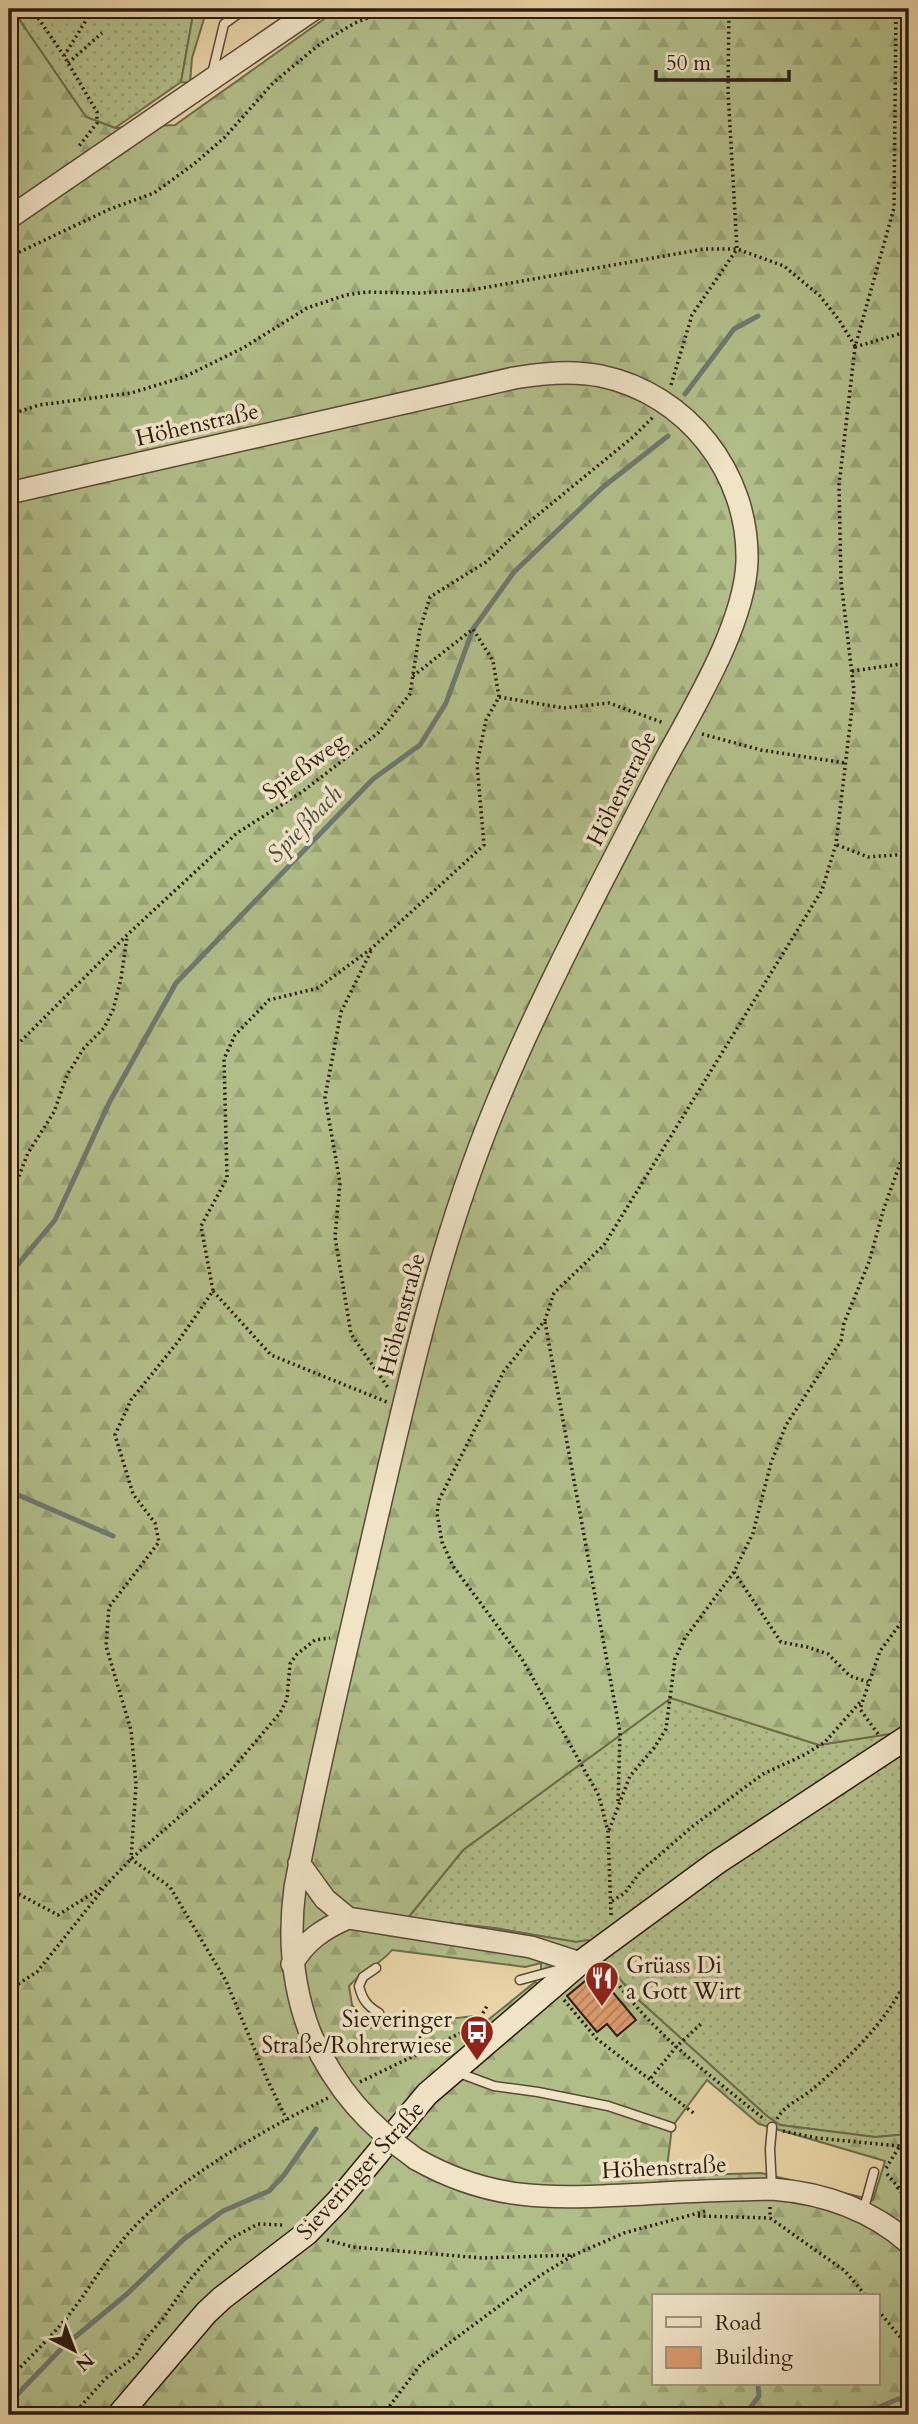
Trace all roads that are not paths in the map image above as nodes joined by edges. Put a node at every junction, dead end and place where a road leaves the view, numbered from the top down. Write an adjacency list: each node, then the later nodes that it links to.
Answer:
1 (245, 9): 3 (lane)
2 (314, 9): 3 (street)
3 (212, 80): 4 (street)
4 (9, 218)
5 (9, 493): 7 (street, Höhenstraße)
6 (901, 1742): 9 (main road, Sieveringer Straße)
7 (299, 1863): 8 (street); 10 (street, Höhenstraße)
8 (348, 1918): 9 (street); 10 (street)
9 (580, 1963): 12 (lane); 14 (main road, Sieveringer Straße)
10 (292, 1964): 18 (street, Höhenstraße, bridge)
11 (376, 1968): 13 (lane)
12 (520, 1980)
13 (379, 2013)
14 (453, 2070): 16 (lane); 21 (main road, Sieveringer Straße)
15 (772, 2126): 18 (lane)
16 (671, 2127)
17 (874, 2172): 19 (lane)
18 (772, 2189): 19 (street, Höhenstraße)
19 (863, 2212): 20 (street, Höhenstraße)
20 (909, 2243)
21 (119, 2415)

